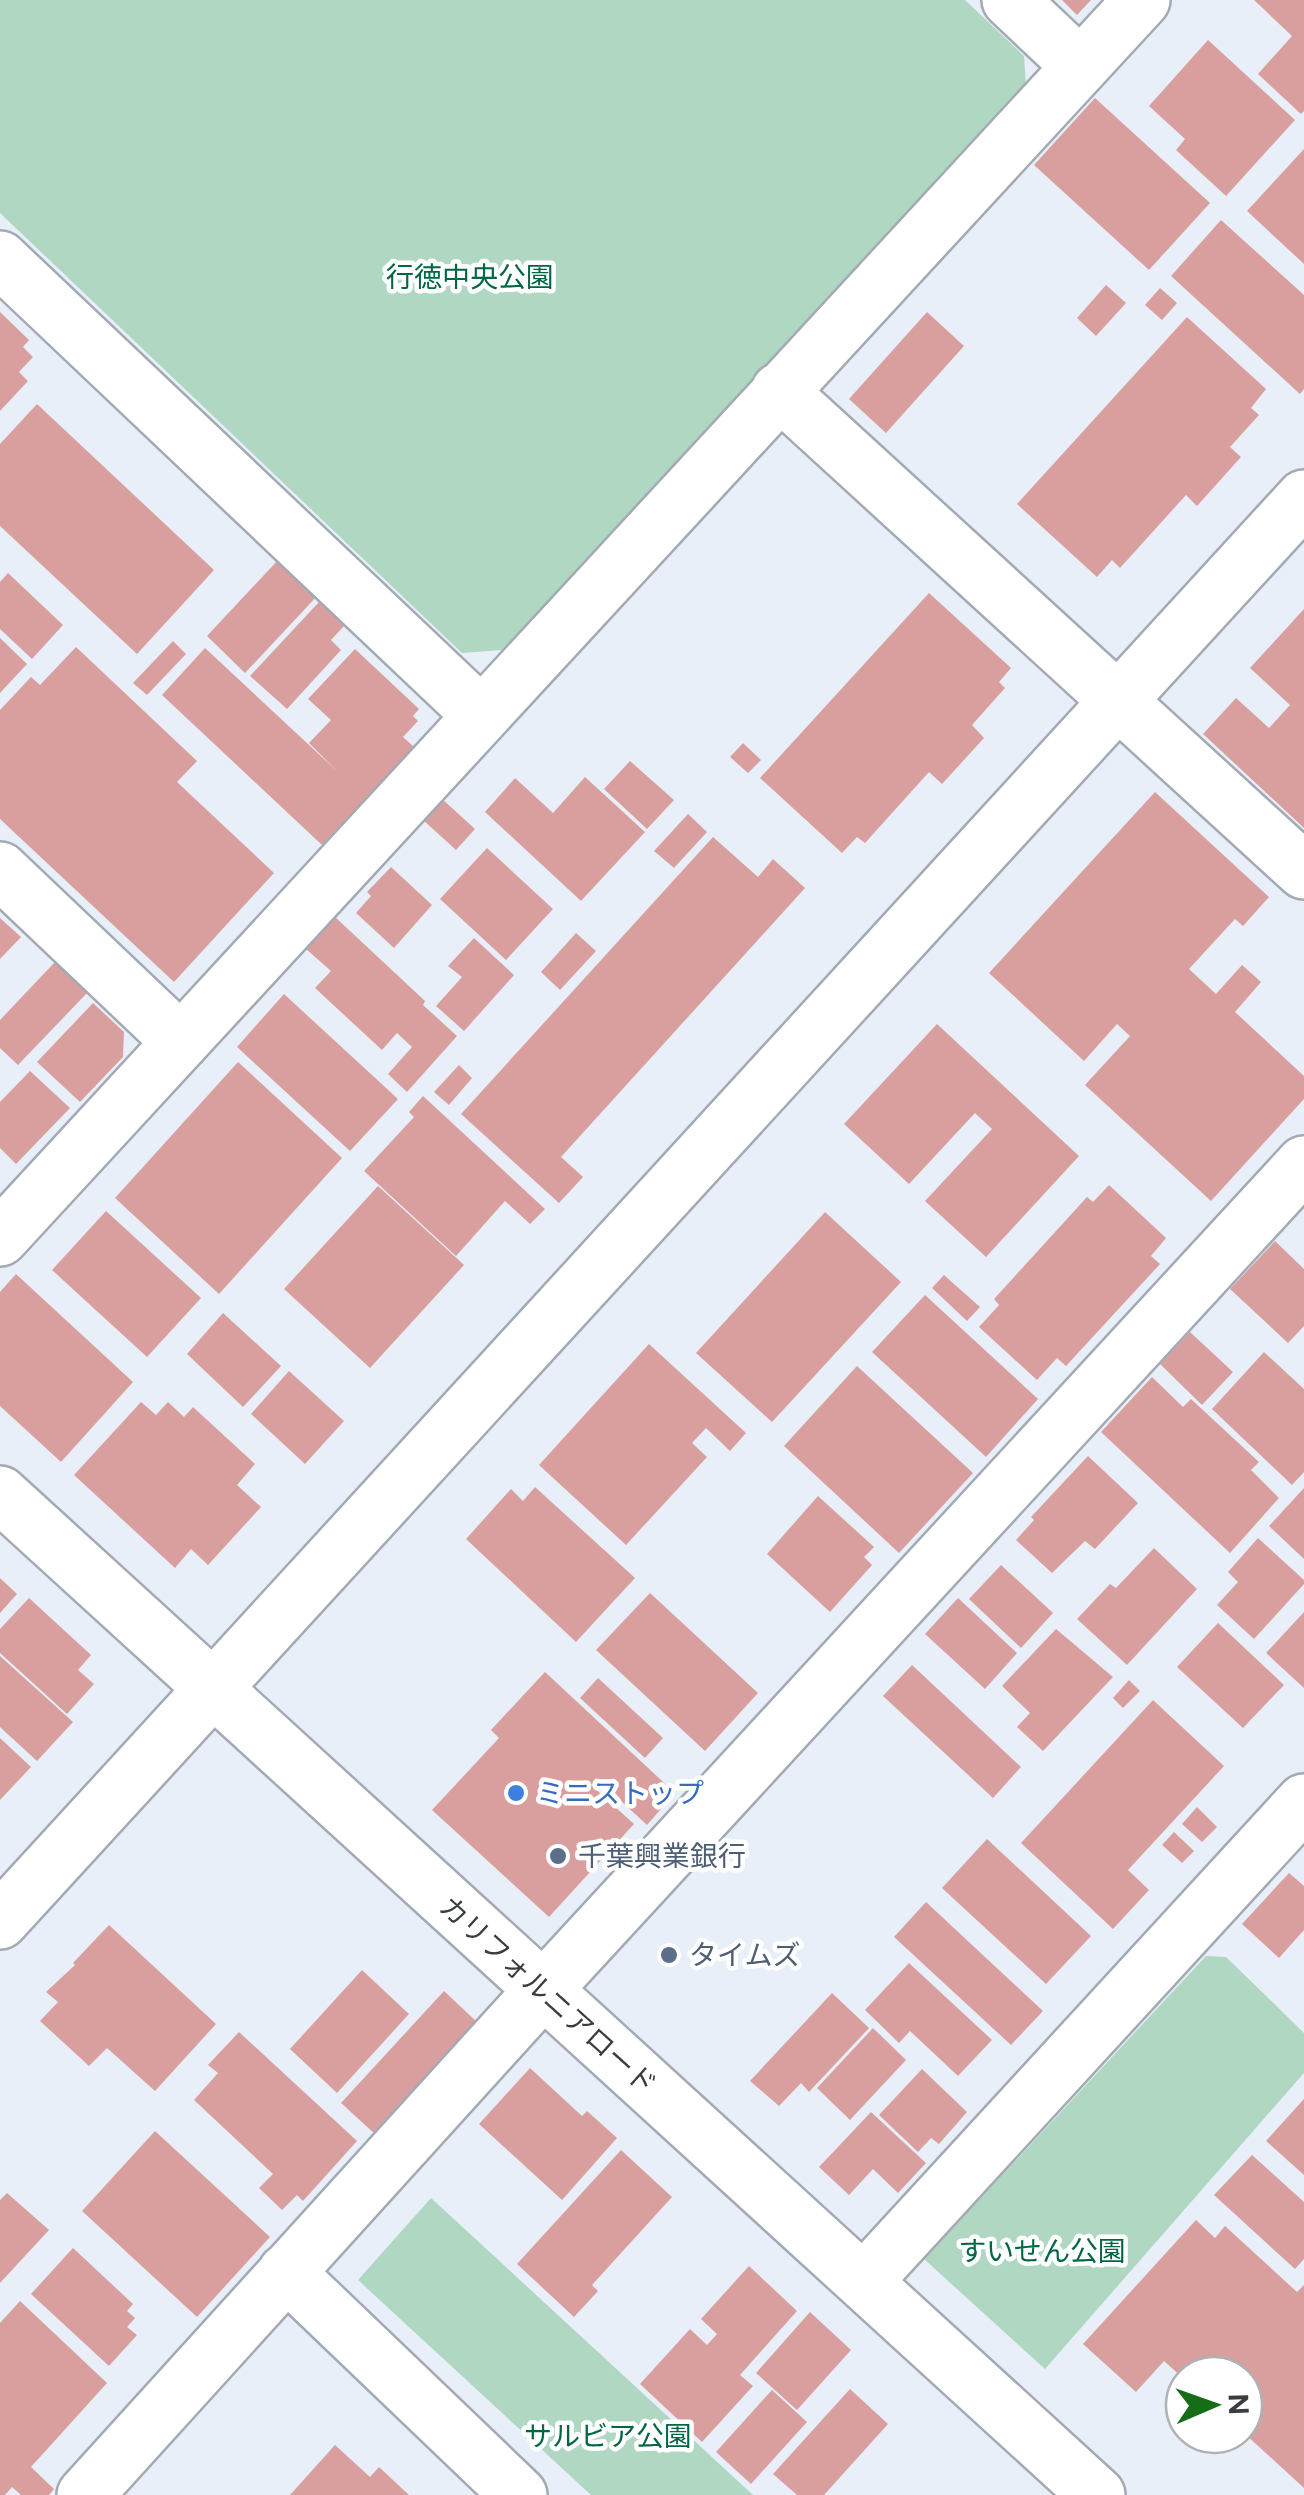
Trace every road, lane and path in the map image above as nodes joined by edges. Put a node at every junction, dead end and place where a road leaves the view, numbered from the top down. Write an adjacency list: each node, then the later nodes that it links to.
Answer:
1 (1010, 0): 3 (street)
2 (1142, 0): 3 (street)
3 (1080, 66): 5 (street)
4 (0, 258): 8 (street)
5 (779, 391): 7 (street); 8 (street)
6 (1304, 498): 7 (street)
7 (1118, 702): 10 (street); 15 (street)
8 (481, 715): 11 (street)
9 (0, 870): 11 (street)
10 (1304, 870)
11 (181, 1042): 13 (street)
12 (1304, 1164): 18 (street)
13 (0, 1238)
14 (0, 1494): 15 (street, カリフォルニアロード)
15 (213, 1690): 17 (street); 18 (street, カリフォルニアロード)
16 (1304, 1802): 20 (street)
17 (0, 1922)
18 (543, 1990): 19 (street); 20 (street, カリフォルニアロード)
19 (286, 2272): 21 (street); 22 (street)
20 (864, 2282): 23 (street, カリフォルニアロード)
21 (84, 2495)
22 (519, 2495)
23 (1096, 2495)

